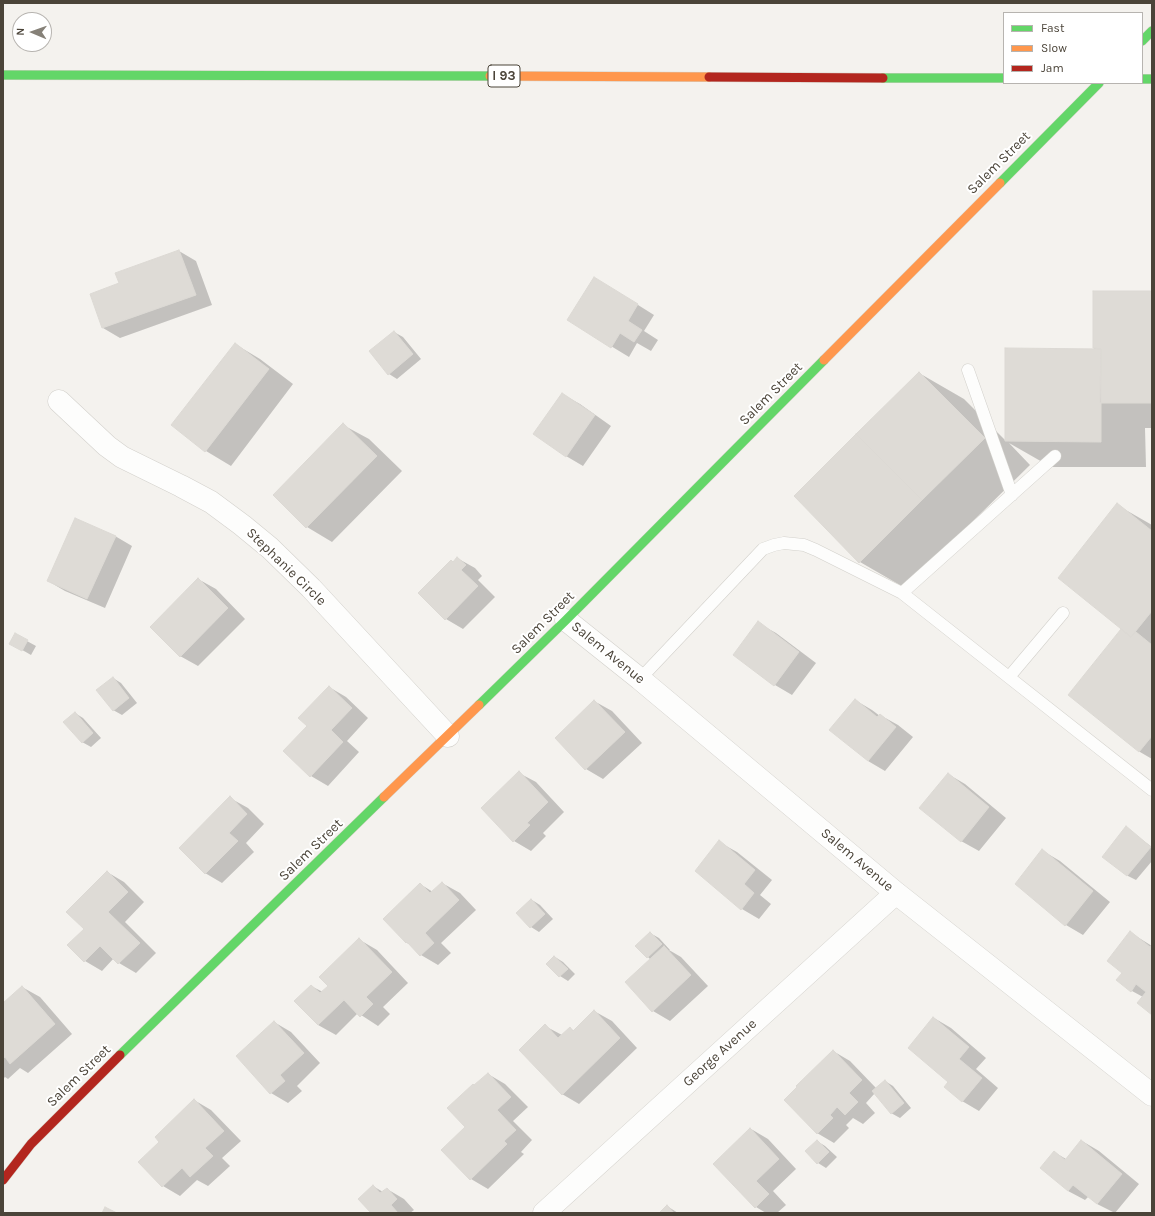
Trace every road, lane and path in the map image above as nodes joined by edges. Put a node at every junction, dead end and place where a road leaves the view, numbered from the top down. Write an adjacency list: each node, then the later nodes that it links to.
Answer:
1 (1152, 31): 2 (main road)
2 (1143, 40)
3 (3, 75): 4 (main road, I 93)
4 (1003, 78)
5 (1098, 84): 12 (main road, Salem Street)
6 (968, 370): 9 (lane)
7 (59, 402): 15 (street, Stephanie Circle)
8 (1055, 456): 9 (lane)
9 (1012, 495): 10 (lane)
10 (902, 594): 13 (lane); 14 (lane)
11 (1063, 613): 13 (lane)
12 (566, 620): 14 (street, Salem Avenue); 15 (main road, Salem Street)
13 (1009, 677): 16 (lane)
14 (640, 679): 17 (street, Salem Avenue)
15 (448, 736): 19 (main road, Salem Street)
16 (1152, 790)
17 (896, 893): 18 (street, Salem Avenue); 20 (street, George Avenue)
18 (1152, 1095)
19 (3, 1180)
20 (544, 1213)

